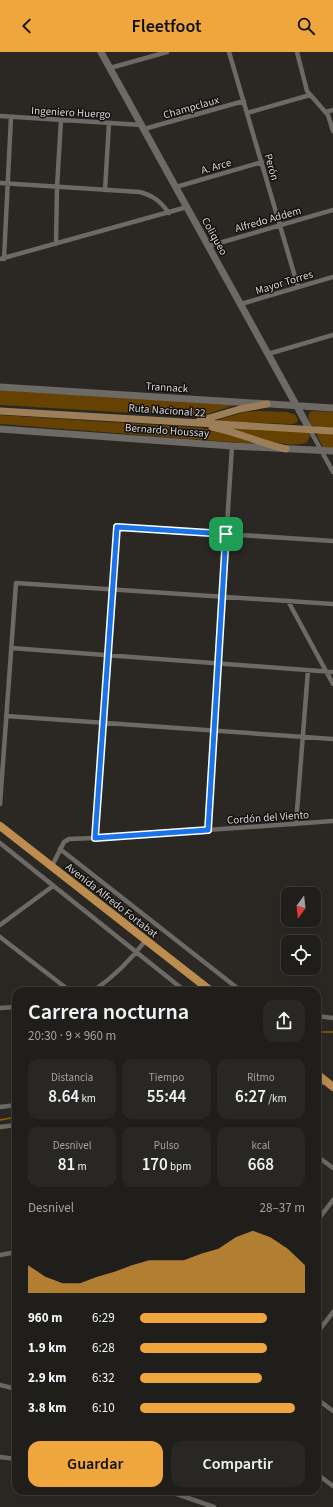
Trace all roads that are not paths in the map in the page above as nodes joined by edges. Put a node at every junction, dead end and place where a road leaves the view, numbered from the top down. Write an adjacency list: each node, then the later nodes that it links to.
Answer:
1 (101, 52): 5 (street, Coliqueo)
2 (167, 52): 5 (street)
3 (229, 52): 7 (street, Perón)
4 (297, 52): 6 (street)
5 (110, 68): 16 (street, Coliqueo)
6 (310, 95): 9 (street); 10 (street)
7 (244, 101): 10 (street, Perón); 16 (street, Champclaux)
8 (333, 110): 9 (street)
9 (326, 112): 15 (street)
10 (247, 113): 18 (street, Perón)
11 (0, 116): 12 (street, Ingeniero Huergo)
12 (11, 117): 13 (street, Ingeniero Huergo); 20 (street)
13 (61, 120): 14 (street, Ingeniero Huergo); 21 (street)
14 (109, 123): 16 (street, Ingeniero Huergo); 23 (street)
15 (332, 123): 17 (street)
16 (143, 127): 22 (street, Coliqueo)
17 (333, 131)
18 (262, 162): 22 (street, A. Arce); 27 (street, Perón)
19 (0, 183): 20 (street)
20 (8, 184): 21 (street); 30 (street)
21 (57, 187): 23 (street); 28 (street)
22 (176, 187): 24 (street, Coliqueo)
23 (105, 190): 26 (street)
24 (187, 208): 26 (street); 29 (street, Coliqueo)
25 (333, 210): 27 (street, Alfredo Addem)
26 (169, 213): 28 (street)
27 (280, 225): 29 (street, Alfredo Addem); 32 (street, Perón)
28 (56, 244): 30 (street)
29 (209, 246): 33 (street, Coliqueo)
30 (2, 259)
31 (333, 277): 32 (street, Mayor Torres)
32 (298, 287): 33 (street, Mayor Torres)
33 (241, 304): 35 (street, Coliqueo)
34 (333, 335): 35 (street)
35 (268, 354): 38 (street, Coliqueo)
36 (0, 387): 37 (street, Trannack)
37 (267, 404): 38 (street, Trannack); 42 (main road)
38 (297, 406): 39 (street, Trannack); 44 (street, Coliqueo)
39 (333, 408)
40 (0, 410): 41 (main road, Ruta Nacional 22)
41 (184, 422): 42 (main road, Ruta Nacional 22); 47 (main road)
42 (194, 423): 44 (main road, Ruta Nacional 22)
43 (0, 429): 46 (street, Bernardo Houssay)
44 (310, 430): 45 (main road, Ruta Nacional 22); 48 (street)
45 (333, 431)
46 (232, 446): 47 (street, Bernardo Houssay); 51 (street)
47 (286, 449): 48 (street, Bernardo Houssay)
48 (321, 450): 49 (street, Bernardo Houssay); 50 (street)
49 (333, 451)
50 (333, 472)
51 (226, 534): 52 (street); 53 (street); 54 (street)
52 (333, 541)
53 (112, 589): 54 (street); 57 (street); 58 (street)
54 (222, 597): 55 (street); 59 (street)
55 (288, 601): 56 (street); 61 (street)
56 (333, 604)
57 (11, 648): 58 (street); 64 (street)
58 (108, 656): 59 (street); 65 (street)
59 (218, 664): 60 (street); 66 (street)
60 (308, 670): 61 (street); 67 (street)
61 (326, 671): 62 (street); 63 (street)
62 (333, 672)
63 (333, 684)
64 (6, 716): 65 (street); 69 (street)
65 (103, 723): 66 (street); 74 (street)
66 (214, 731): 67 (street); 73 (street)
67 (303, 737): 68 (street); 71 (street)
68 (333, 739)
69 (0, 804)
70 (333, 821): 71 (street, Cordón del Viento)
71 (296, 824): 73 (street, Cordón del Viento)
72 (2, 830): 77 (highway, Avenida Alfredo Fortabat)
73 (208, 830): 74 (street, Cordón del Viento)
74 (95, 838): 76 (street, Cordón del Viento)
75 (0, 843): 78 (street)
76 (60, 849): 77 (street); 87 (street)
77 (52, 866): 81 (highway, Avenida Alfredo Fortabat)
78 (54, 886): 79 (street); 82 (street)
79 (0, 925)
80 (0, 937): 83 (street)
81 (146, 940): 82 (street); 86 (highway, Avenida Alfredo Fortabat)
82 (136, 952): 84 (street); 85 (street)
83 (65, 987)
84 (99, 987)
85 (179, 987)
86 (206, 987)
87 (236, 987)
88 (12, 1007): 89 (street)
89 (0, 1008)
90 (321, 1016): 91 (street)
91 (333, 1018)
92 (321, 1077): 93 (highway)
93 (326, 1081): 94 (street); 95 (highway)
94 (321, 1083)
95 (333, 1087)
96 (12, 1106): 97 (street)
97 (0, 1107)
98 (12, 1126): 99 (street)
99 (0, 1128)
100 (321, 1159): 101 (street)
101 (333, 1168)
102 (333, 1200): 103 (street)
103 (321, 1216)
104 (12, 1252): 105 (street)
105 (0, 1254)
106 (333, 1312): 107 (street)
107 (321, 1328)
108 (0, 1385): 109 (street)
109 (12, 1388)
110 (321, 1402): 111 (street)
111 (333, 1412)
112 (0, 1457): 113 (street)
113 (12, 1458)
114 (321, 1477): 115 (street)
115 (333, 1486)
116 (180, 1495): 117 (street)
117 (214, 1507)

